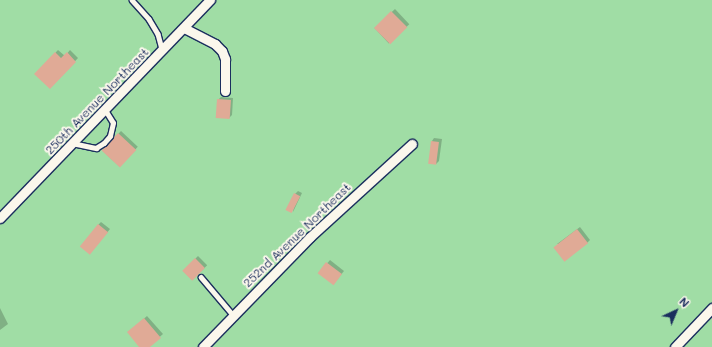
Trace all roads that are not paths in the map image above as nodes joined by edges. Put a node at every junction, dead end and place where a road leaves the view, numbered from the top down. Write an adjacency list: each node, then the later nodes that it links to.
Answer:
1 (132, 0): 4 (lane)
2 (210, 0): 3 (street, 250th Avenue Northeast)
3 (184, 28): 4 (street, 250th Avenue Northeast); 5 (street)
4 (162, 50): 6 (street, 250th Avenue Northeast)
5 (225, 91)
6 (105, 110): 7 (street, 250th Avenue Northeast); 7 (lane)
7 (72, 143): 9 (street, 250th Avenue Northeast)
8 (412, 144): 12 (street, 252nd Avenue Northeast)
9 (0, 218)
10 (201, 277): 12 (lane)
11 (712, 308): 14 (street)
12 (234, 316): 13 (street, 252nd Avenue Northeast)
13 (203, 347)
14 (675, 347)

